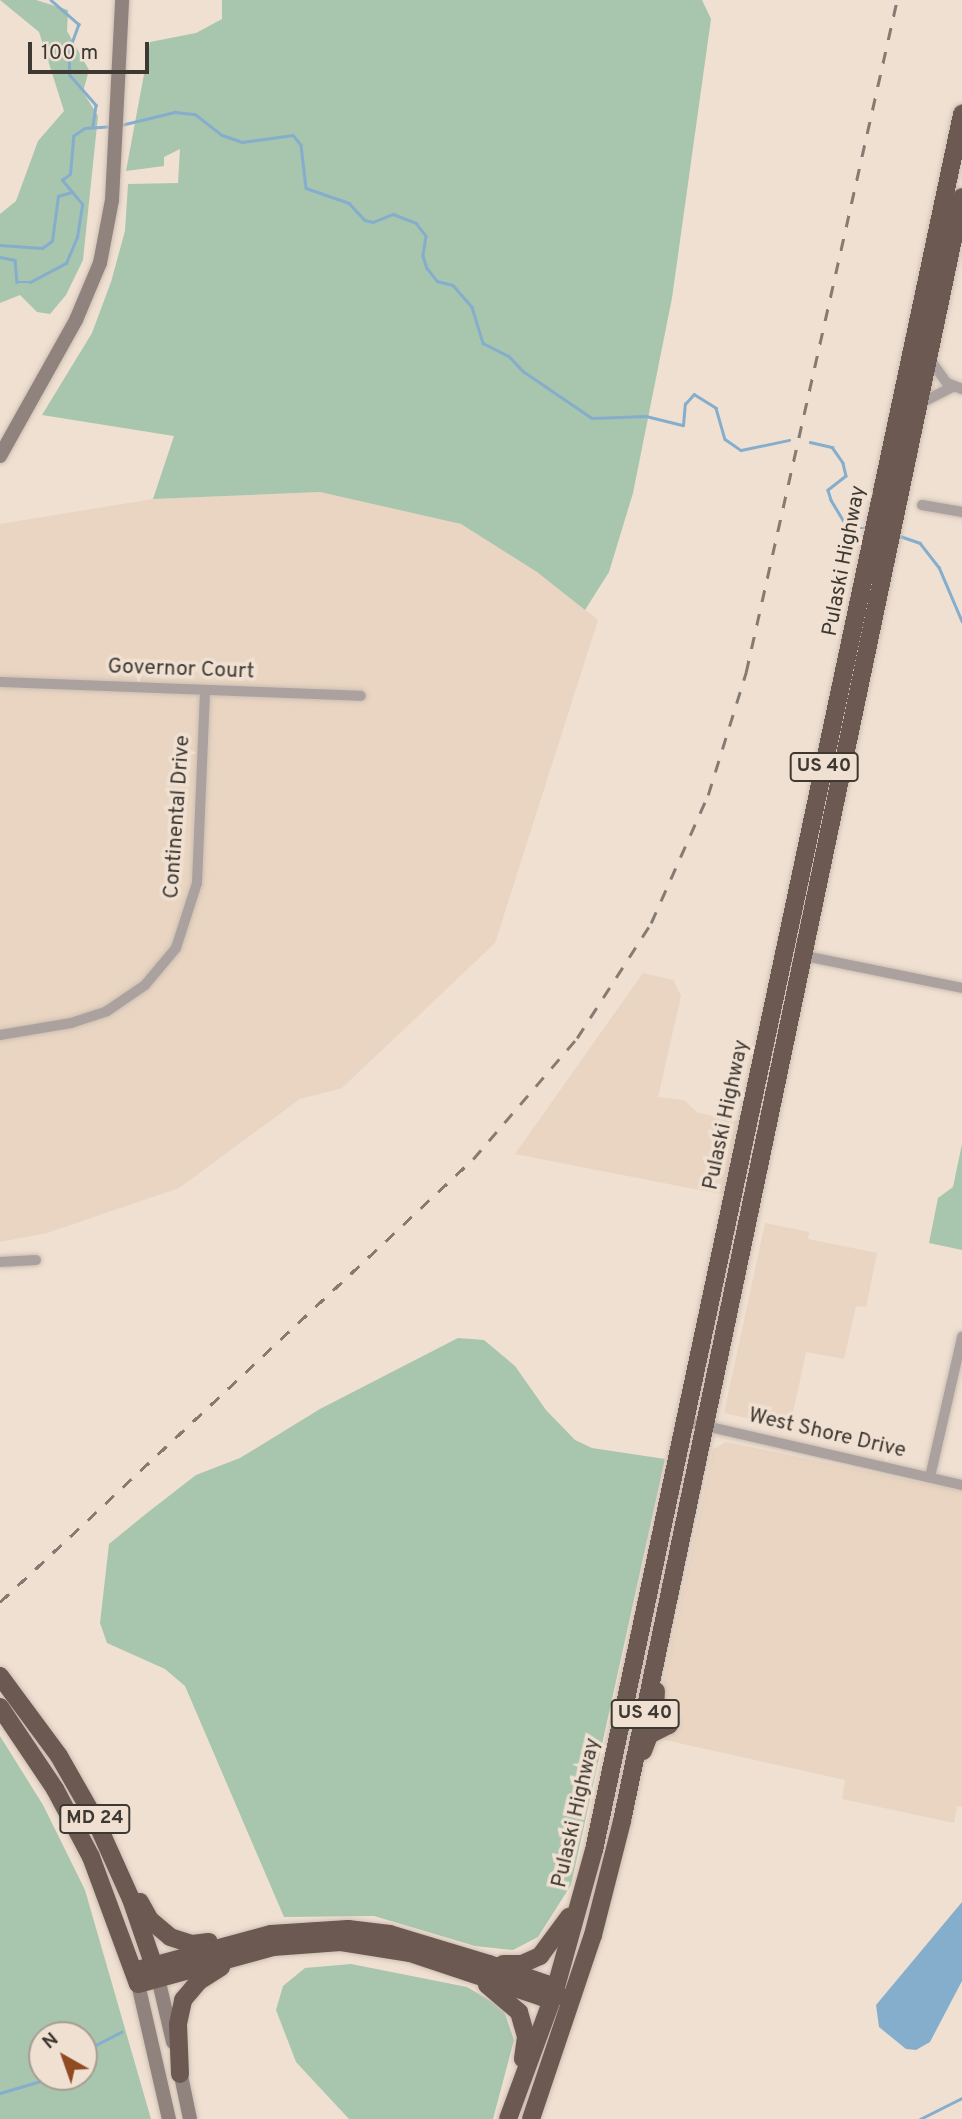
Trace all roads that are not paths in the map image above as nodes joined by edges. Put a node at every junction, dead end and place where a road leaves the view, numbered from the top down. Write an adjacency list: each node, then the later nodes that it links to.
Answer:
1 (122, 0): 7 (main road)
2 (962, 114): 19 (highway, Pulaski Highway / US 40)
3 (962, 197): 4 (highway, Pulaski Highway / US 40)
4 (927, 357): 5 (street); 6 (highway, Pulaski Highway / US 40)
5 (957, 388): 6 (street)
6 (918, 404): 13 (highway, Pulaski Highway / US 40)
7 (0, 456)
8 (922, 505): 9 (street)
9 (962, 512)
10 (0, 682): 11 (street, Governor Court)
11 (205, 690): 12 (street, Governor Court); 15 (street, Continental Drive)
12 (361, 696)
13 (805, 956): 14 (street); 20 (highway, Pulaski Highway / US 40)
14 (962, 988)
15 (0, 1035)
16 (36, 1260): 17 (street)
17 (0, 1262)
18 (962, 1337): 21 (street)
19 (684, 1420): 20 (street, West Shore Drive); 28 (highway, Pulaski Highway / US 40)
20 (705, 1425): 21 (street, West Shore Drive); 23 (highway, Pulaski Highway / US 40)
21 (930, 1477): 22 (street, West Shore Drive)
22 (962, 1485)
23 (659, 1648): 26 (highway, Pulaski Highway / US 40); 26 (highway)
24 (0, 1676): 27 (highway, MD 24)
25 (0, 1707): 34 (highway, MD 24)
26 (622, 1821): 36 (highway, Pulaski Highway / US 40)
27 (118, 1867): 29 (highway); 33 (highway, MD 24)
28 (582, 1893): 32 (highway); 35 (highway, Pulaski Highway / US 40)
29 (271, 1934): 32 (highway); 33 (highway)
30 (244, 1955): 31 (highway); 33 (highway); 37 (highway)
31 (433, 1960): 35 (highway); 40 (highway)
32 (489, 1964): 35 (highway)
33 (156, 1971): 34 (highway); 37 (main road, MD 24)
34 (136, 1978): 38 (main road, MD 24)
35 (551, 1993): 36 (highway); 40 (highway, Pulaski Highway / US 40)
36 (573, 2000): 41 (highway, Pulaski Highway / US 40)
37 (180, 2074): 39 (main road, MD 24)
38 (169, 2119)
39 (190, 2119)
40 (508, 2119)
41 (531, 2119)

